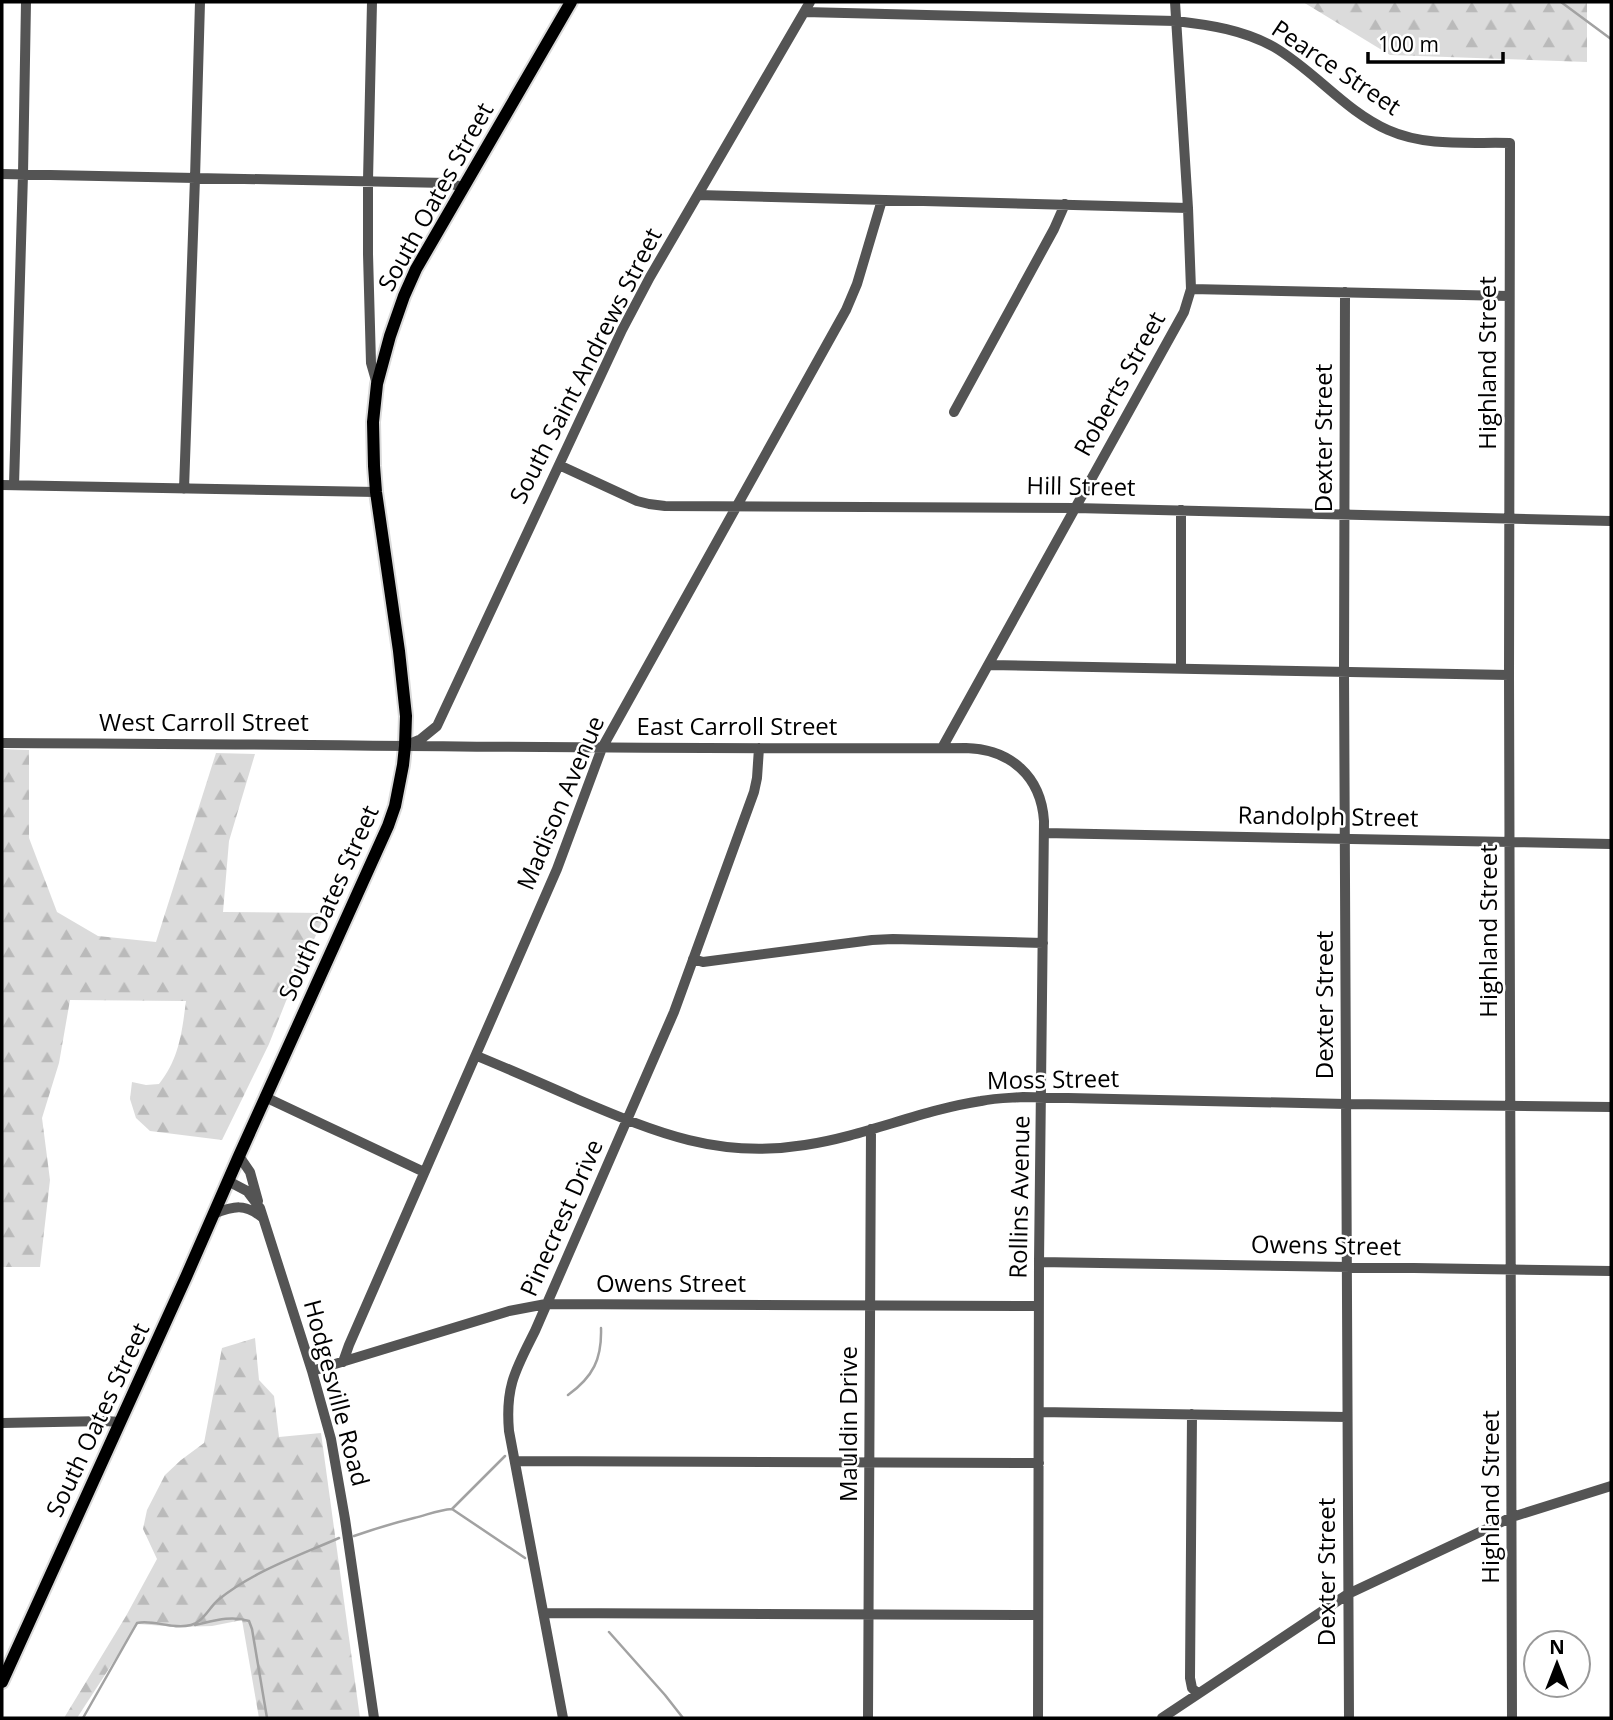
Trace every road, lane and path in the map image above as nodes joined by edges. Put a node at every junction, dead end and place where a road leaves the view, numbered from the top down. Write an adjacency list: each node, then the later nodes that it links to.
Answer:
1 (26, 2): 11 (street)
2 (200, 2): 12 (street)
3 (372, 2): 13 (street)
4 (571, 2): 14 (main road, South Oates Street)
5 (810, 2): 7 (street, South Saint Andrews Street)
6 (1175, 2): 8 (street, Roberts Street)
7 (804, 12): 8 (street, Pearce Street); 15 (street, South Saint Andrews Street)
8 (1176, 21): 9 (street, Pearce Street); 18 (street, Roberts Street)
9 (1510, 143): 21 (street, Highland Street)
10 (2, 174): 11 (street)
11 (23, 174): 12 (street); 26 (street)
12 (195, 178): 13 (street); 27 (street)
13 (368, 180): 14 (street); 22 (street)
14 (463, 187): 22 (main road, South Oates Street)
15 (698, 195): 16 (street); 24 (street, South Saint Andrews Street)
16 (882, 200): 17 (street); 29 (street, Madison Avenue)
17 (1065, 204): 18 (street); 23 (street)
18 (1188, 208): 19 (street, Roberts Street)
19 (1191, 289): 20 (street); 30 (street, Roberts Street)
20 (1345, 292): 21 (street); 32 (street, Dexter Street)
21 (1509, 296): 33 (street, Highland Street)
22 (377, 384): 28 (main road, South Oates Street)
23 (954, 412)
24 (559, 465): 29 (street, Hill Street); 40 (street, South Saint Andrews Street)
25 (2, 485): 26 (street)
26 (14, 485): 27 (street)
27 (184, 489): 28 (street)
28 (376, 492): 40 (main road, South Oates Street)
29 (737, 506): 30 (street, Hill Street); 41 (street, Madison Avenue)
30 (1075, 508): 31 (street, Hill Street); 35 (street, Roberts Street)
31 (1181, 510): 32 (street, Hill Street); 36 (street)
32 (1345, 514): 33 (street, Hill Street); 37 (street, Dexter Street)
33 (1510, 518): 34 (street, Hill Street); 38 (street, Highland Street)
34 (1611, 520)
35 (989, 665): 36 (street); 43 (street, Roberts Street)
36 (1181, 668): 37 (street)
37 (1344, 672): 38 (street); 45 (street, Dexter Street)
38 (1508, 675): 46 (street, Highland Street)
39 (2, 743): 40 (street, West Carroll Street)
40 (405, 746): 41 (street, East Carroll Street); 51 (main road, South Oates Street)
41 (603, 748): 42 (street, East Carroll Street); 50 (street, Madison Avenue)
42 (759, 748): 43 (street, East Carroll Street); 49 (street, Pinecrest Drive)
43 (942, 748): 44 (street, Rollins Avenue)
44 (1044, 833): 45 (street, Randolph Street); 48 (street, Rollins Avenue)
45 (1345, 838): 46 (street, Randolph Street); 53 (street, Dexter Street)
46 (1509, 842): 47 (street, Randolph Street); 54 (street, Highland Street)
47 (1611, 844)
48 (1043, 943): 49 (street); 52 (street, Rollins Avenue)
49 (693, 959): 56 (street, Pinecrest Drive)
50 (477, 1056): 56 (street, Moss Street); 59 (street, Madison Avenue)
51 (265, 1097): 58 (main road, South Oates Street); 59 (street)
52 (1042, 1099): 53 (street, Moss Street); 57 (street, Moss Street); 63 (street, Rollins Avenue)
53 (1346, 1104): 54 (street, Moss Street); 64 (street, Dexter Street)
54 (1511, 1105): 55 (street, Moss Street); 65 (street, Highland Street)
55 (1611, 1107)
56 (627, 1121): 57 (street, Moss Street); 67 (street, Pinecrest Drive)
57 (871, 1129): 68 (street, Mauldin Drive)
58 (239, 1156): 60 (main road, South Oates Street); 61 (street)
59 (425, 1172): 70 (street, Madison Avenue)
60 (228, 1181): 61 (street, Hodgesville Road); 62 (main road, South Oates Street)
61 (262, 1213): 62 (street); 71 (street, Hodgesville Road)
62 (213, 1214): 75 (main road, South Oates Street)
63 (1040, 1262): 64 (street, Owens Street); 69 (street, Rollins Avenue)
64 (1347, 1267): 65 (street, Owens Street); 74 (street, Dexter Street)
65 (1511, 1270): 66 (street, Owens Street); 81 (street, Highland Street)
66 (1611, 1271)
67 (546, 1304): 68 (street, Owens Street); 70 (street, Owens Street); 77 (street, Pinecrest Drive)
68 (871, 1306): 69 (street, Owens Street); 78 (street, Mauldin Drive)
69 (1040, 1306): 72 (street, Rollins Avenue)
70 (344, 1362): 71 (street, Owens Street)
71 (312, 1371): 88 (street, Hodgesville Road)
72 (1039, 1412): 73 (street); 79 (street, Rollins Avenue)
73 (1192, 1414): 74 (street); 87 (street)
74 (1347, 1417): 82 (street, Dexter Street)
75 (120, 1422): 76 (street); 86 (main road, South Oates Street)
76 (2, 1423)
77 (515, 1461): 78 (street); 83 (street, Pinecrest Drive)
78 (870, 1462): 79 (street); 84 (street, Mauldin Drive)
79 (1039, 1463): 85 (street, Rollins Avenue)
80 (1611, 1486): 81 (street)
81 (1512, 1517): 82 (street); 94 (street, Highland Street)
82 (1348, 1594): 87 (street); 93 (street, Dexter Street)
83 (544, 1613): 84 (street); 89 (street, Pinecrest Drive)
84 (869, 1614): 85 (street); 90 (street, Mauldin Drive)
85 (1038, 1615): 91 (street, Rollins Avenue)
86 (2, 1682)
87 (1198, 1694): 92 (street)
88 (374, 1718)
89 (563, 1718)
90 (868, 1718)
91 (1038, 1718)
92 (1162, 1718)
93 (1349, 1718)
94 (1512, 1718)

